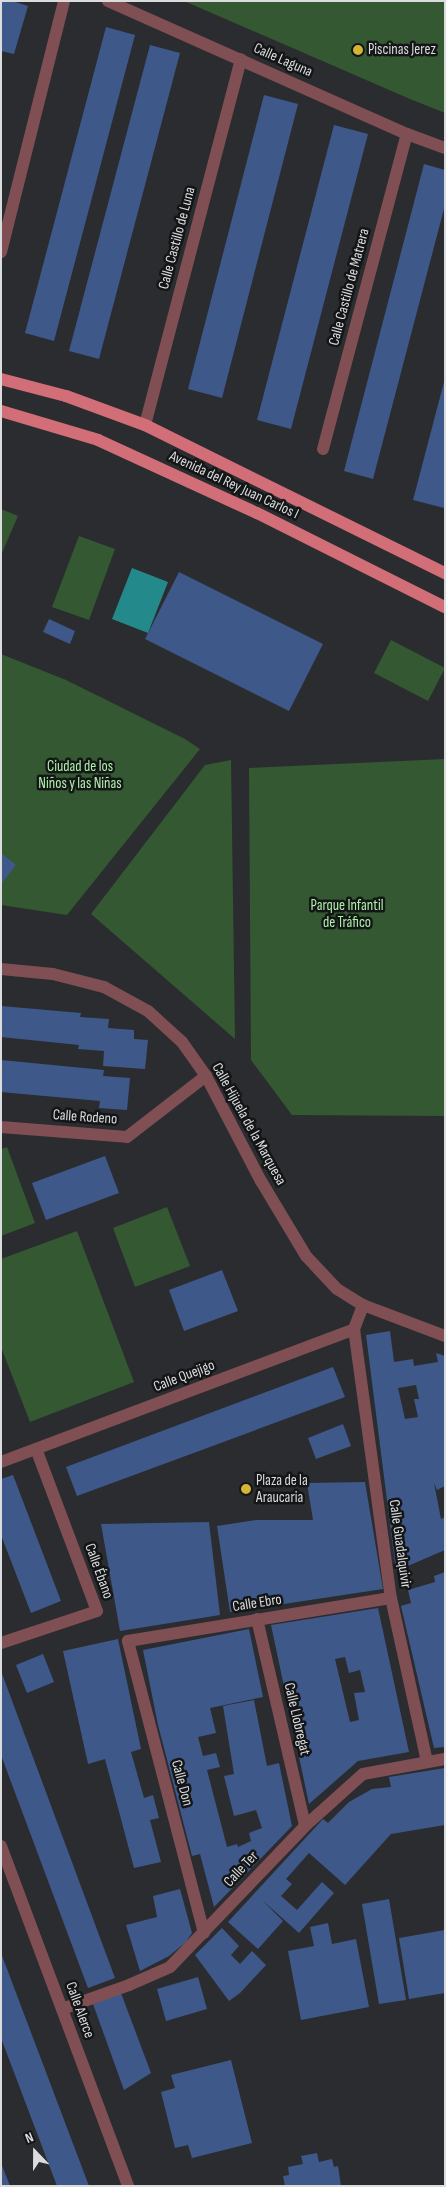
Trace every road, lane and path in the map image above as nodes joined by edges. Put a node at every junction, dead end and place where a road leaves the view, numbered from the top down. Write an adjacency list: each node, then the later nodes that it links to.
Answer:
1 (64, 1): 6 (street)
2 (108, 1): 3 (street, Calle Laguna)
3 (241, 59): 4 (street, Calle Laguna); 9 (street, Calle Castillo de Luna)
4 (407, 134): 5 (street, Calle Laguna); 10 (street, Calle Castillo de Matrera)
5 (445, 148)
6 (1, 252)
7 (1, 379): 9 (main road, Avenida del Rey Juan Carlos I)
8 (1, 411): 12 (main road, Avenida del Rey Juan Carlos I)
9 (146, 424): 11 (main road, Avenida del Rey Juan Carlos I)
10 (323, 449)
11 (445, 573)
12 (445, 607)
13 (1, 969): 14 (street, Calle Hijuela de la Marquesa)
14 (206, 1076): 15 (street, Calle Rodeno); 16 (street, Calle Hijuela de la Marquesa)
15 (1, 1127)
16 (363, 1305): 17 (street); 18 (street, Calle Hijuela de la Marquesa)
17 (354, 1329): 19 (street, Calle Quejigo); 21 (street, Calle Guadalquivir)
18 (445, 1336)
19 (36, 1449): 20 (street, Calle Quejigo); 24 (street, Calle Ébano)
20 (1, 1462)
21 (391, 1598): 22 (street, Calle Ebro); 26 (street, Calle Guadalquivir)
22 (258, 1619): 23 (street, Calle Ebro); 27 (street, Calle Llobregat)
23 (128, 1641): 30 (street, Calle Don)
24 (1, 1643)
25 (445, 1759): 26 (street, Calle Ter)
26 (427, 1762): 27 (street, Calle Ter)
27 (305, 1826): 30 (street, Calle Ter)
28 (1, 1846): 29 (street, Calle Alerce)
29 (4, 1863): 31 (street, Calle Alerce)
30 (204, 1932): 31 (street, Calle Ter)
31 (62, 2008): 32 (street, Calle Alerce)
32 (128, 2186)

